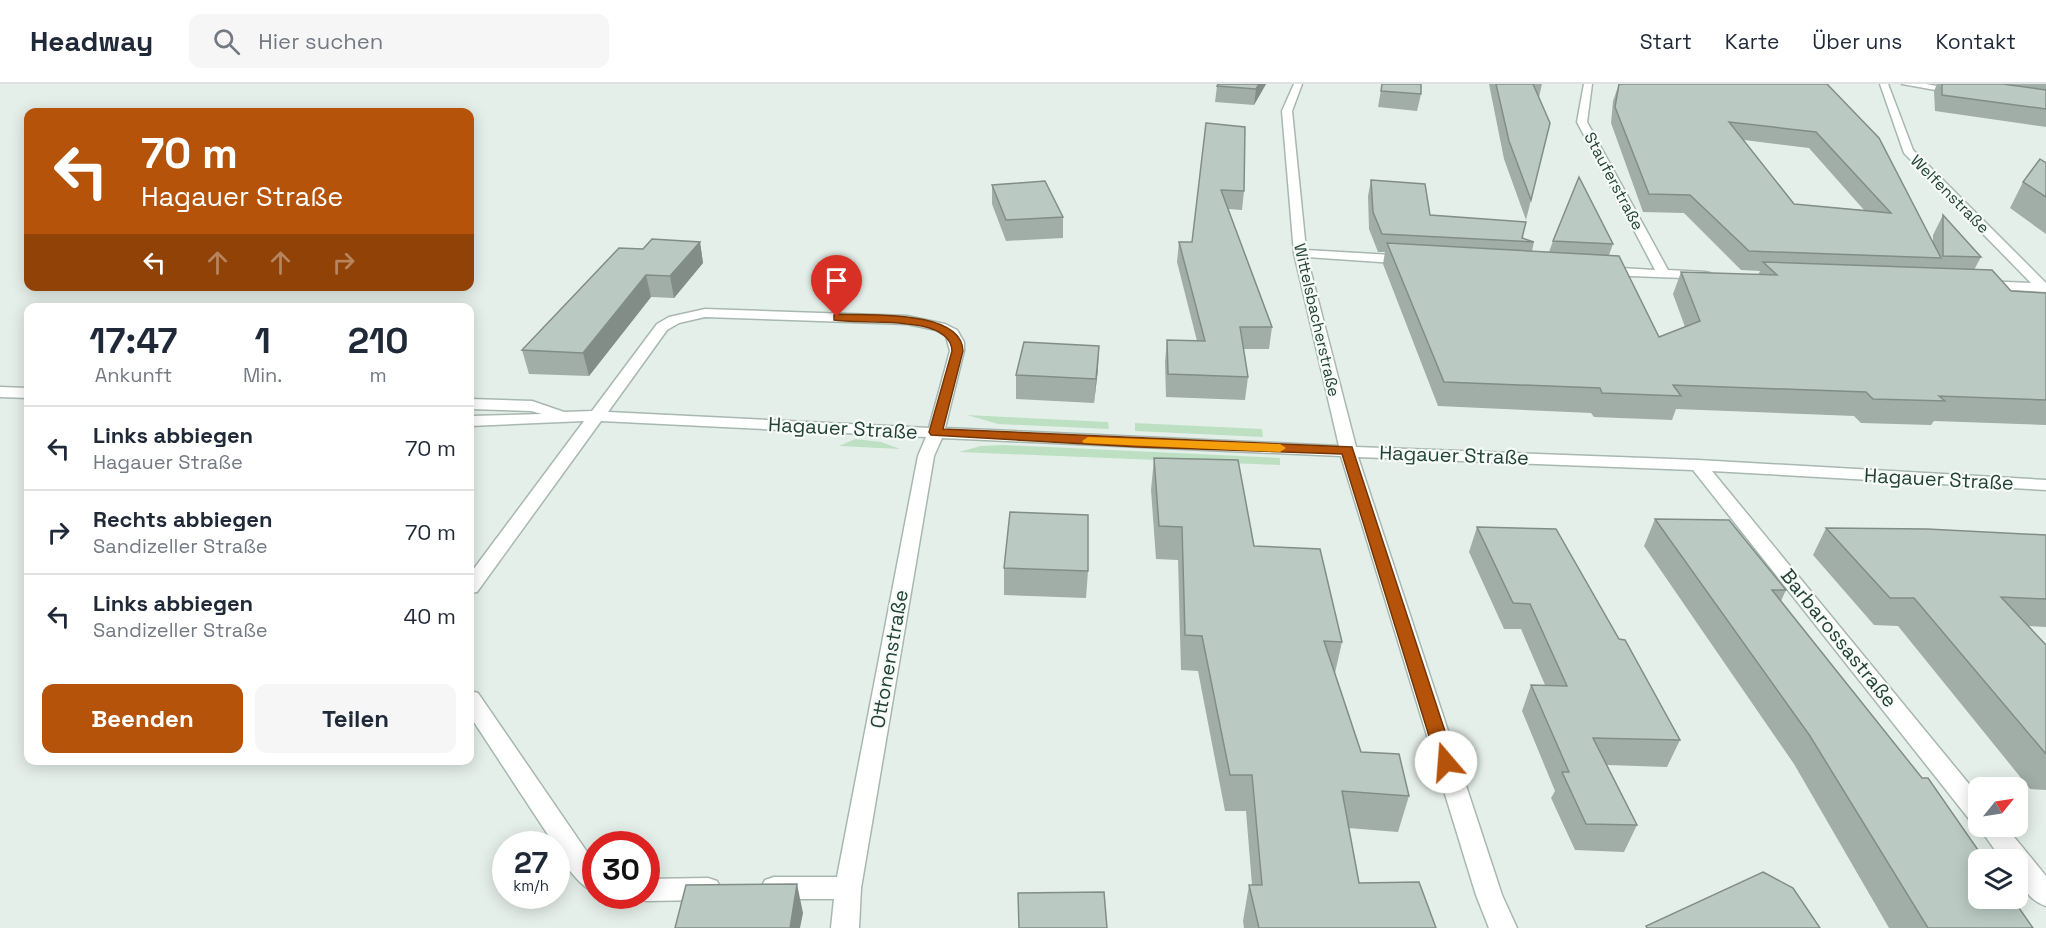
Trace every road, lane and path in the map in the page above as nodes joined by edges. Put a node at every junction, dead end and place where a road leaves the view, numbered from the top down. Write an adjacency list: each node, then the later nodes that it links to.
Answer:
1 (1298, 84): 6 (street, Wittelsbacherstraße)
2 (1588, 84): 9 (street, Stauferstraße)
3 (1884, 84): 12 (street, Welfenstraße)
4 (1906, 84): 5 (street)
5 (1965, 92)
6 (1300, 254): 7 (street); 20 (street, Wittelsbacherstraße)
7 (1428, 261)
8 (1593, 270): 9 (street)
9 (1664, 274): 10 (street)
10 (1723, 276)
11 (1972, 285): 12 (street)
12 (2044, 288)
13 (0, 392): 14 (street)
14 (24, 393)
15 (474, 404): 16 (street, Hagauer Straße)
16 (574, 416): 17 (street, Hagauer Straße); 18 (street, Hagauer Straße)
17 (595, 416): 19 (street, Hagauer Straße); 19 (street, Ottonenstraße); 23 (street)
18 (474, 421)
19 (936, 432): 20 (street, Hagauer Straße); 30 (street, Ottonenstraße)
20 (1347, 450): 21 (street, Hagauer Straße); 34 (street, Wittelsbacherstraße)
21 (1698, 465): 22 (street, Hagauer Straße); 25 (street, Barbarossastraße)
22 (2042, 489)
23 (474, 582)
24 (474, 705): 28 (street)
25 (1968, 800)
26 (1999, 837): 27 (street)
27 (2008, 849)
28 (582, 866)
29 (2028, 874): 32 (street)
30 (848, 888): 31 (street); 33 (street, Ottonenstraße)
31 (660, 890)
32 (2046, 896)
33 (844, 928)
34 (1503, 928)

